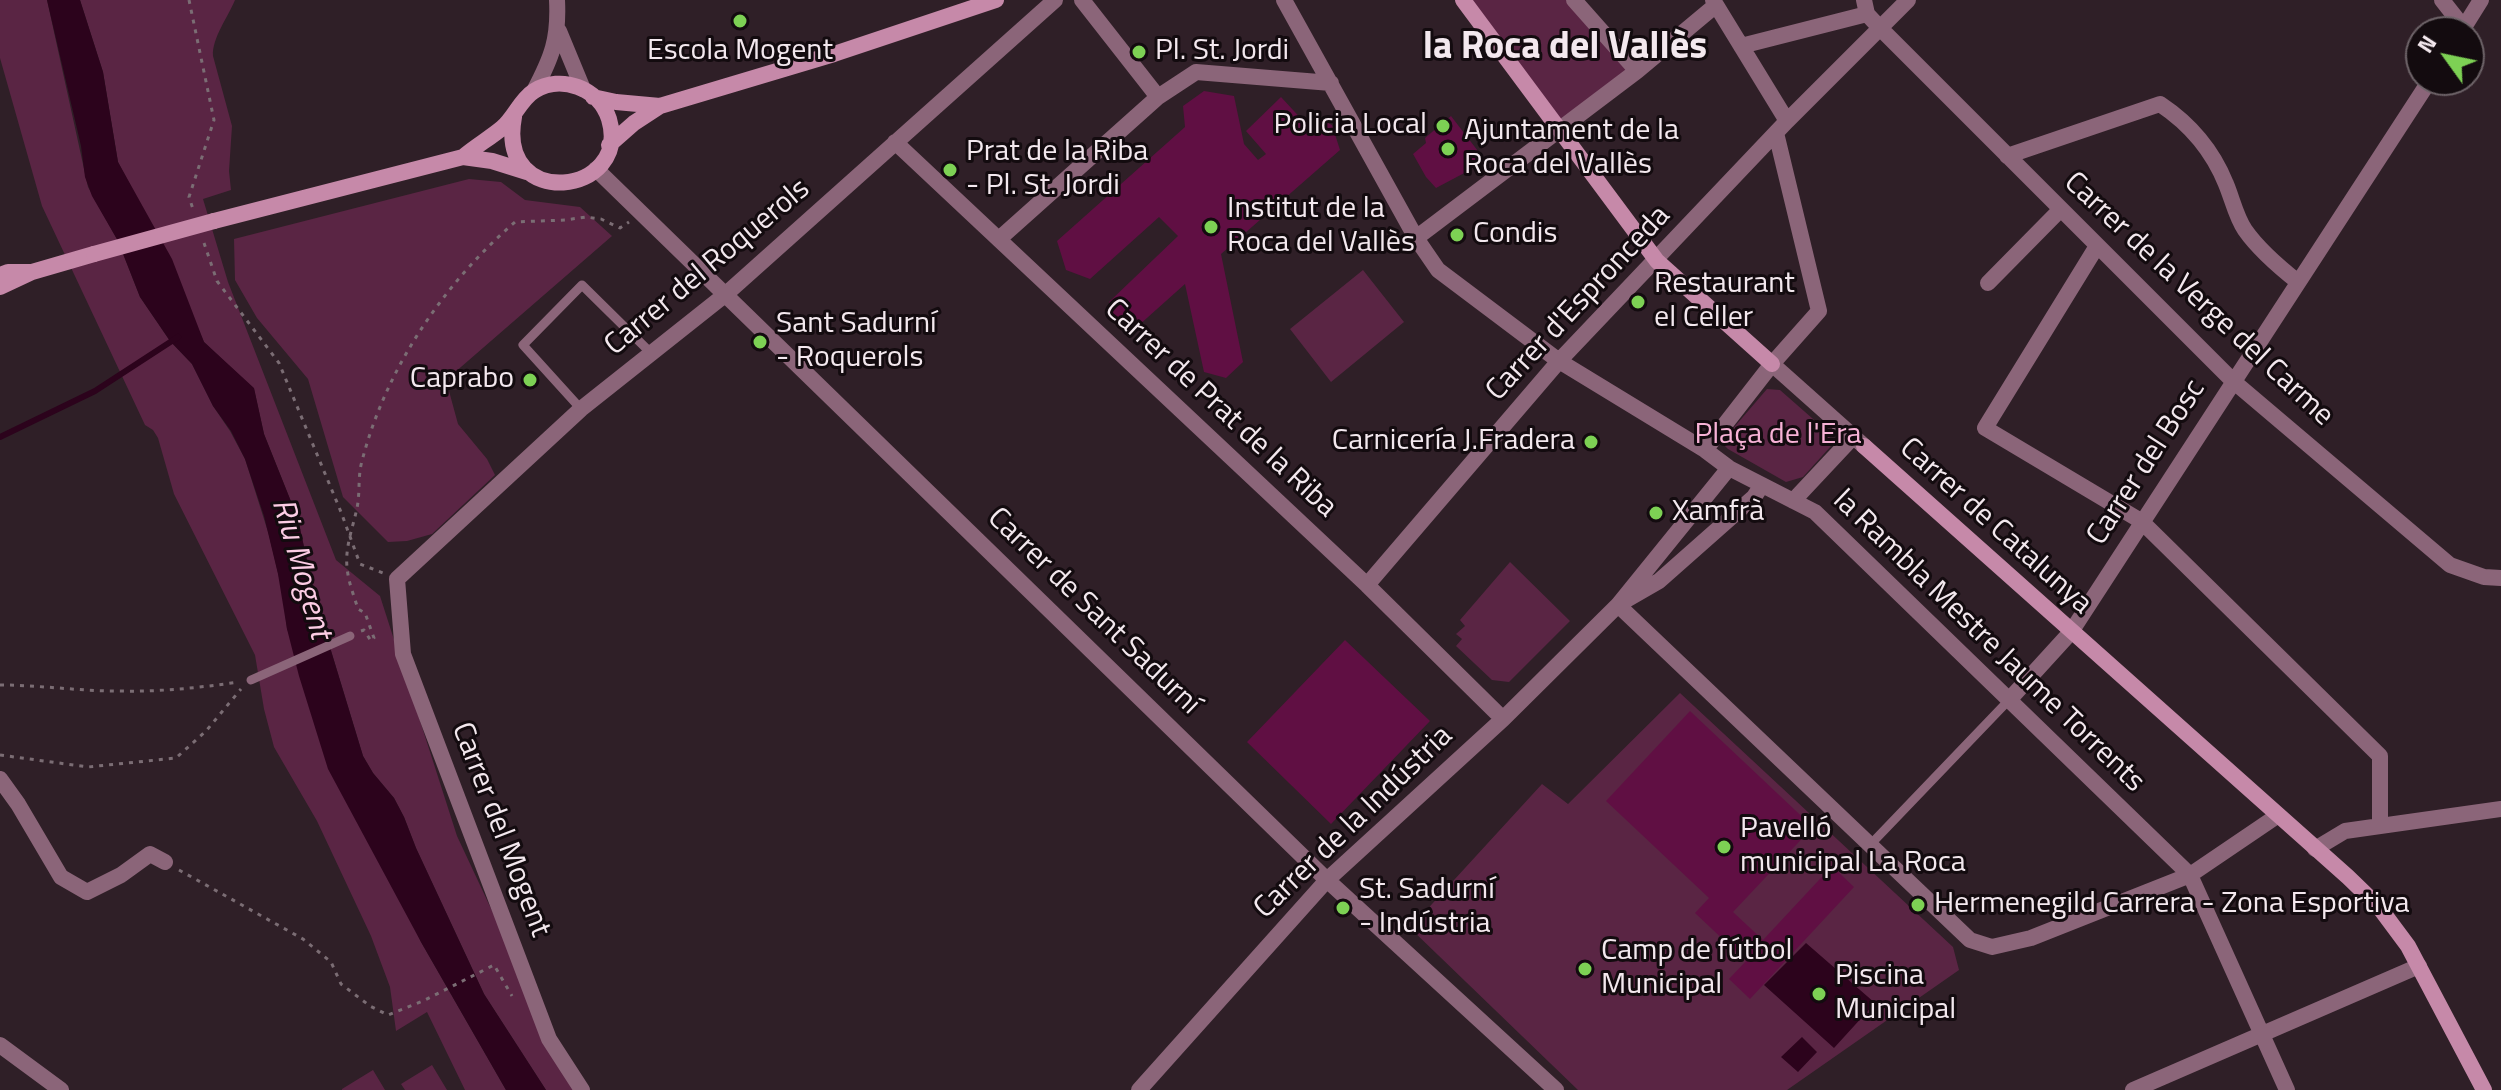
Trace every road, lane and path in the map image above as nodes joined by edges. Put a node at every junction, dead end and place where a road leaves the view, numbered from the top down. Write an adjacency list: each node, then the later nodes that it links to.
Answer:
1 (189, 0): 32 (path)
2 (557, 0): 13 (street)
3 (996, 0): 21 (street)
4 (1055, 0): 25 (street, Carrer del Roquerols)
5 (1082, 0): 20 (street)
6 (1284, 0): 16 (street, la Rambla Mestre Jaume Torrents)
7 (1463, 0): 24 (street, Carrer de Catalunya)
8 (1574, 0): 15 (street)
9 (1908, 0): 12 (street, Carrer d'Espronceda)
10 (1715, 2): 14 (street); 15 (street)
11 (1866, 7): 12 (street, Carrer de la Verge del Carme); 14 (street)
12 (1880, 28): 23 (street, Carrer d'Espronceda); 27 (street, Carrer de la Verge del Carme)
13 (558, 29): 17 (street); 18 (street)
14 (1741, 46): 23 (street)
15 (1637, 71): 24 (street)
16 (1331, 83): 20 (street); 34 (street, la Rambla Mestre Jaume Torrents)
17 (534, 91): 18 (street); 22 (street)
18 (588, 93): 21 (street); 26 (street)
19 (2420, 96): 41 (street, Carrer del Bosc)
20 (1158, 97): 36 (street)
21 (660, 106): 26 (street)
22 (514, 117): 28 (street); 30 (street)
23 (1782, 127): 38 (street, Carrer d'Espronceda); 47 (street)
24 (1558, 130): 34 (street); 38 (street, Carrer de Catalunya)
25 (895, 142): 36 (street, Carrer de Prat de la Riba); 44 (street, Carrer del Roquerols)
26 (609, 145): 29 (street)
27 (2007, 156): 31 (street, Carrer de la Verge del Carme); 41 (street)
28 (463, 157): 30 (street); 39 (street, bridge)
29 (596, 169): 30 (street); 33 (street, Carrer de Sant Sadurní)
30 (530, 173)
31 (2060, 210): 37 (street, Carrer de la Verge del Carme); 42 (street)
32 (194, 211)
33 (640, 211): 44 (street, Carrer de Sant Sadurní); 56 (path)
34 (1416, 238): 46 (street, la Rambla Mestre Jaume Torrents)
35 (203, 239): 56 (path)
36 (999, 239): 59 (street, Carrer de Prat de la Riba)
37 (2097, 246): 48 (street, Carrer de la Verge del Carme); 55 (street)
38 (1657, 261): 46 (street, Carrer d'Espronceda); 47 (street, Carrer de Catalunya)
39 (32, 272): 40 (street); 43 (street)
40 (0, 275)
41 (2298, 282): 48 (street, Carrer del Bosc)
42 (1988, 283)
43 (0, 287)
44 (726, 294): 45 (street, Carrer del Roquerols); 76 (street, Carrer de Sant Sadurní)
45 (652, 354): 49 (street, Carrer del Roquerols); 49 (lane)
46 (1559, 361): 51 (street, la Rambla Mestre Jaume Torrents); 59 (street, Carrer d'Espronceda)
47 (1772, 364): 50 (street, Carrer de Catalunya); 51 (street)
48 (2233, 381): 55 (street, Carrer del Bosc); 57 (street, Carrer de la Verge del Carme)
49 (581, 409): 58 (street, Carrer del Roquerols)
50 (1859, 442): 54 (street); 61 (street, Carrer de Catalunya)
51 (1705, 450): 52 (street, la Rambla Mestre Jaume Torrents)
52 (1729, 468): 53 (street, la Rambla Mestre Jaume Torrents); 60 (street, Carrer de la Indústria)
53 (1762, 485): 54 (street, la Rambla Mestre Jaume Torrents); 60 (street, Carrer de la Indústria)
54 (1793, 501): 65 (street, la Rambla Mestre Jaume Torrents)
55 (2141, 521): 61 (street, Carrer del Bosc); 71 (street)
56 (349, 534): 58 (path); 62 (path)
57 (2501, 578)
58 (397, 579): 82 (street, Carrer del Mogent)
59 (1367, 585): 66 (street, Carrer de Prat de la Riba)
60 (1618, 605): 66 (street, Carrer de la Indústria); 72 (street)
61 (2071, 632): 65 (street, Carrer del Bosc); 70 (street, Carrer de Catalunya)
62 (350, 636): 63 (lane)
63 (251, 680): 64 (path); 67 (path)
64 (0, 685)
65 (2009, 700): 72 (lane, Carrer del Bosc); 75 (street, la Rambla Mestre Jaume Torrents)
66 (1503, 719): 76 (street, Carrer de la Indústria)
67 (0, 755)
68 (0, 779): 74 (street)
69 (2501, 809): 71 (street)
70 (2277, 816): 73 (street, Carrer de Catalunya); 75 (street)
71 (2380, 825): 73 (street)
72 (1870, 845): 75 (street)
73 (2315, 849): 78 (street, Carrer de Catalunya)
74 (165, 862): 77 (path)
75 (2190, 875): 79 (street, la Rambla Mestre Jaume Torrents)
76 (1327, 880): 83 (street, Carrer de la Indústria); 84 (street, Carrer de Sant Sadurní)
77 (494, 965)
78 (2419, 966): 79 (street); 87 (street, Carrer de Catalunya)
79 (2262, 1036): 85 (street); 86 (street, la Rambla Mestre Jaume Torrents)
80 (0, 1045): 81 (street)
81 (61, 1090)
82 (582, 1090)
83 (1139, 1090)
84 (1556, 1090)
85 (2133, 1090)
86 (2287, 1090)
87 (2484, 1090)

